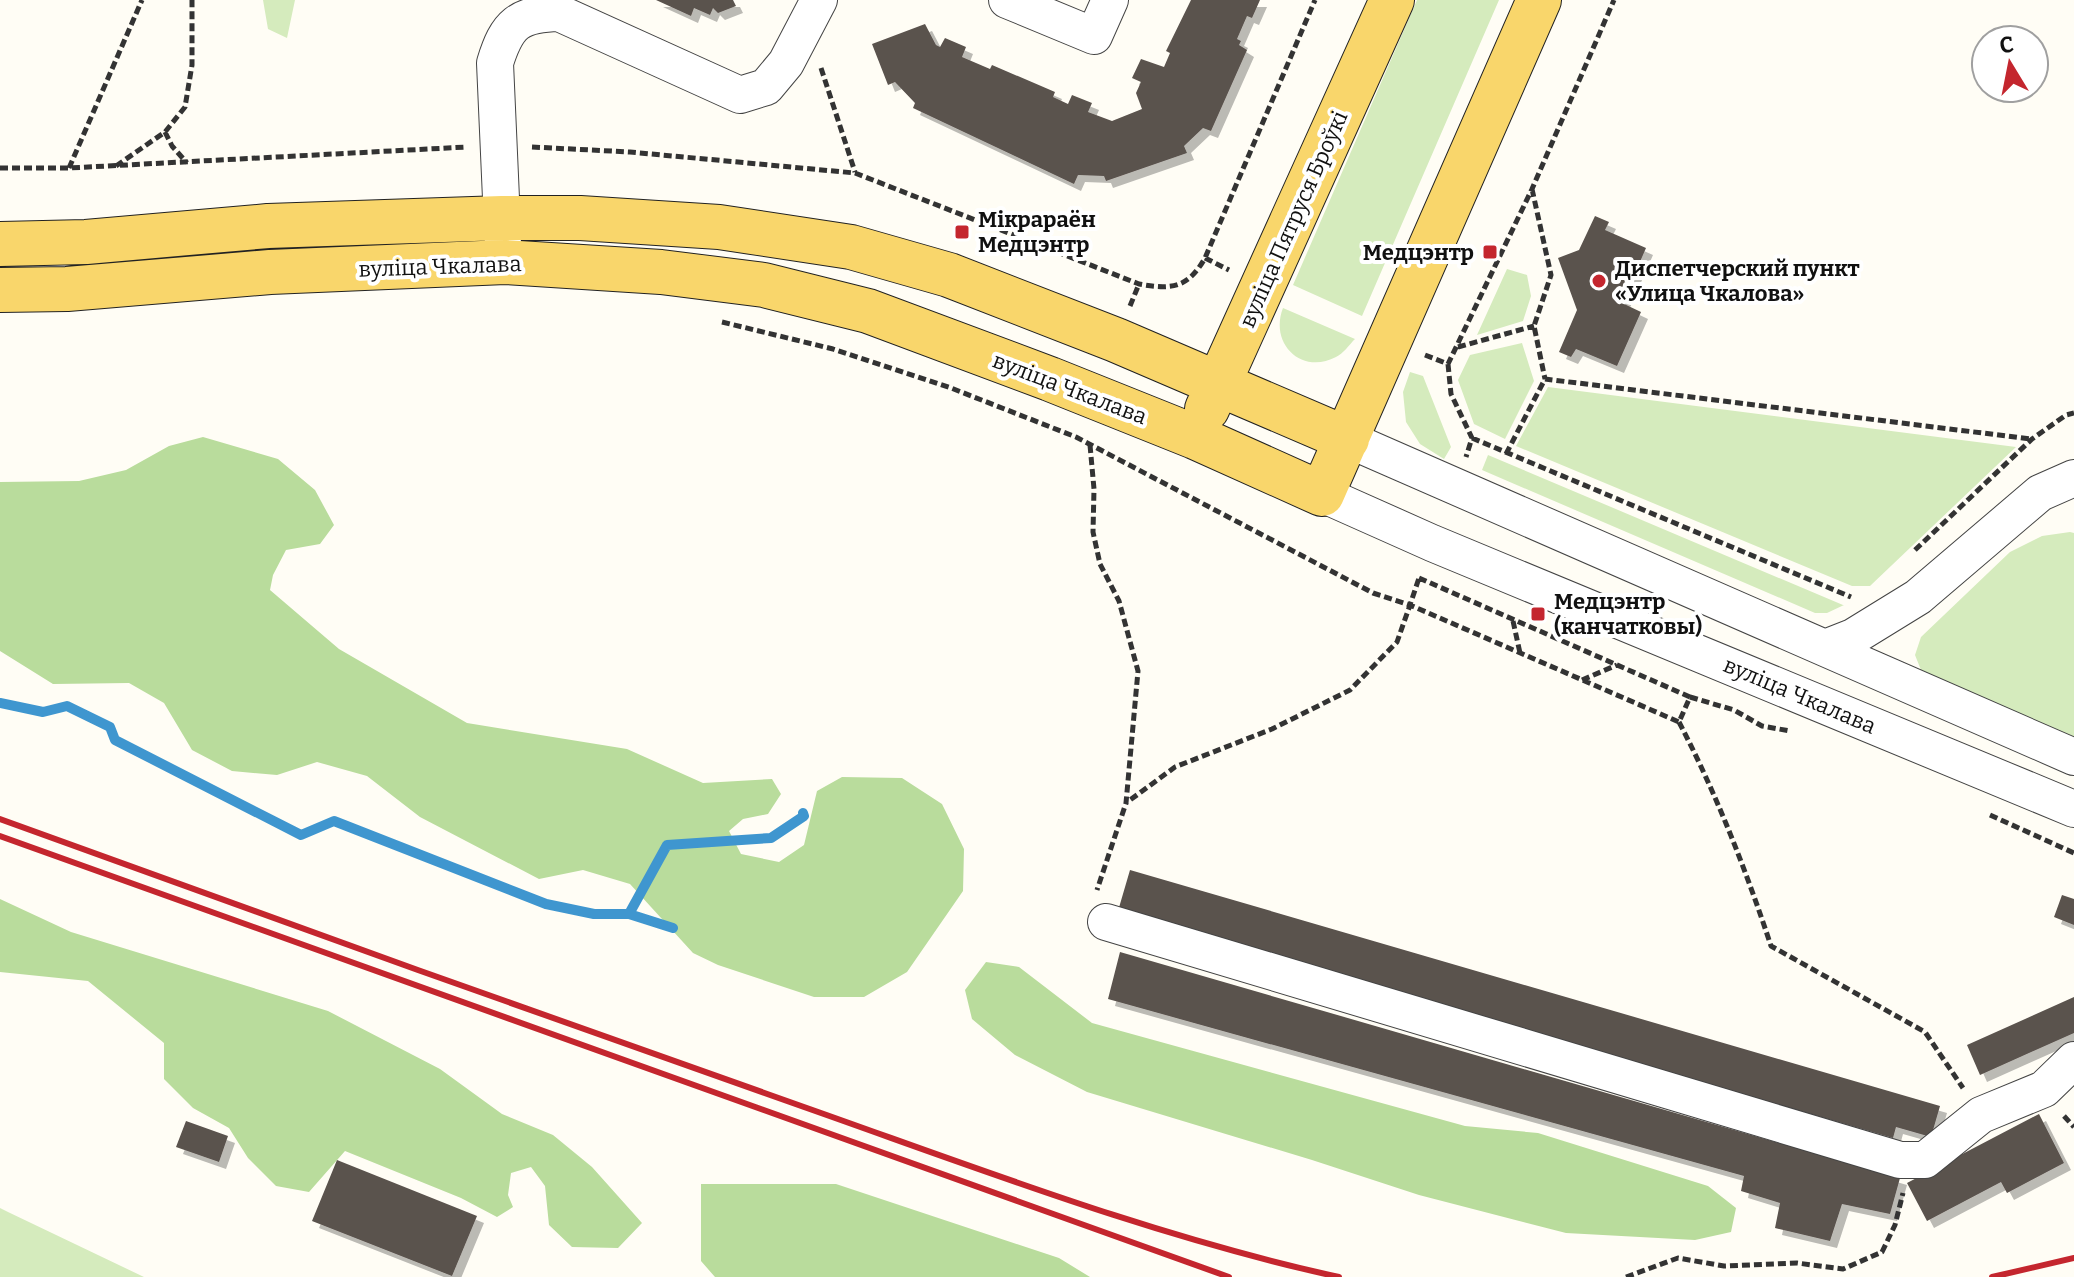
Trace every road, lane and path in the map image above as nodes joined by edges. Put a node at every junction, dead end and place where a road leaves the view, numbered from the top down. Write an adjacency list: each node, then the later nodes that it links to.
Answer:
1 (142, 0): 14 (path)
2 (192, 0): 11 (path)
3 (819, 0): 17 (street)
4 (1007, 0): 5 (street)
5 (1110, 0)
6 (1315, 0): 21 (path)
7 (1392, 0): 30 (main road, вуліца Пятруся Броўкі)
8 (1539, 0): 34 (main road)
9 (1614, 0): 16 (path)
10 (818, 56): 15 (path)
11 (165, 132): 12 (path); 13 (path)
12 (187, 163)
13 (115, 166)
14 (69, 168)
15 (855, 173)
16 (1532, 189): 25 (path); 26 (path)
17 (502, 218): 18 (main road, вуліца Чкалава); 20 (street); 30 (main road, вуліца Чкалава)
18 (268, 226): 19 (main road, вуліца Чкалава); 22 (street)
19 (0, 244)
20 (505, 262): 22 (main road, вуліца Чкалава); 32 (main road, вуліца Чкалава)
21 (1230, 271)
22 (270, 272): 23 (main road, вуліца Чкалава)
23 (0, 290)
24 (711, 319): 36 (path)
25 (1534, 326): 26 (path); 29 (path)
26 (1457, 347): 28 (path)
27 (1422, 354): 28 (path)
28 (1448, 364): 33 (path)
29 (1545, 379): 35 (path); 37 (path)
30 (1219, 383): 32 (main road, вуліца Пятруся Броўкі); 34 (main road, вуліца Чкалава)
31 (2074, 413): 35 (path)
32 (1195, 437): 40 (main road, вуліца Чкалава)
33 (1472, 438): 37 (path); 38 (path)
34 (1347, 439): 40 (main road); 45 (street, вуліца Чкалава)
35 (2032, 439): 41 (path)
36 (1090, 444): 43 (path); 51 (path)
37 (1506, 454): 42 (path)
38 (1463, 465)
39 (2074, 478): 45 (street)
40 (1322, 494): 52 (street, вуліца Чкалава)
41 (1905, 559)
42 (1861, 595)
43 (1410, 605): 44 (path); 46 (path); 51 (path)
44 (1513, 620): 46 (path); 47 (path)
45 (1825, 648): 50 (street, вуліца Чкалава)
46 (1520, 653): 48 (path)
47 (1617, 665): 48 (path); 49 (path)
48 (1581, 680): 49 (path)
49 (1679, 722): 55 (path)
50 (2074, 757)
51 (1126, 803): 53 (path)
52 (2074, 809)
53 (1106, 922): 55 (street)
54 (2074, 1060): 55 (street)
55 (1981, 1115)
56 (1895, 1225): 57 (path)
57 (1626, 1277)

